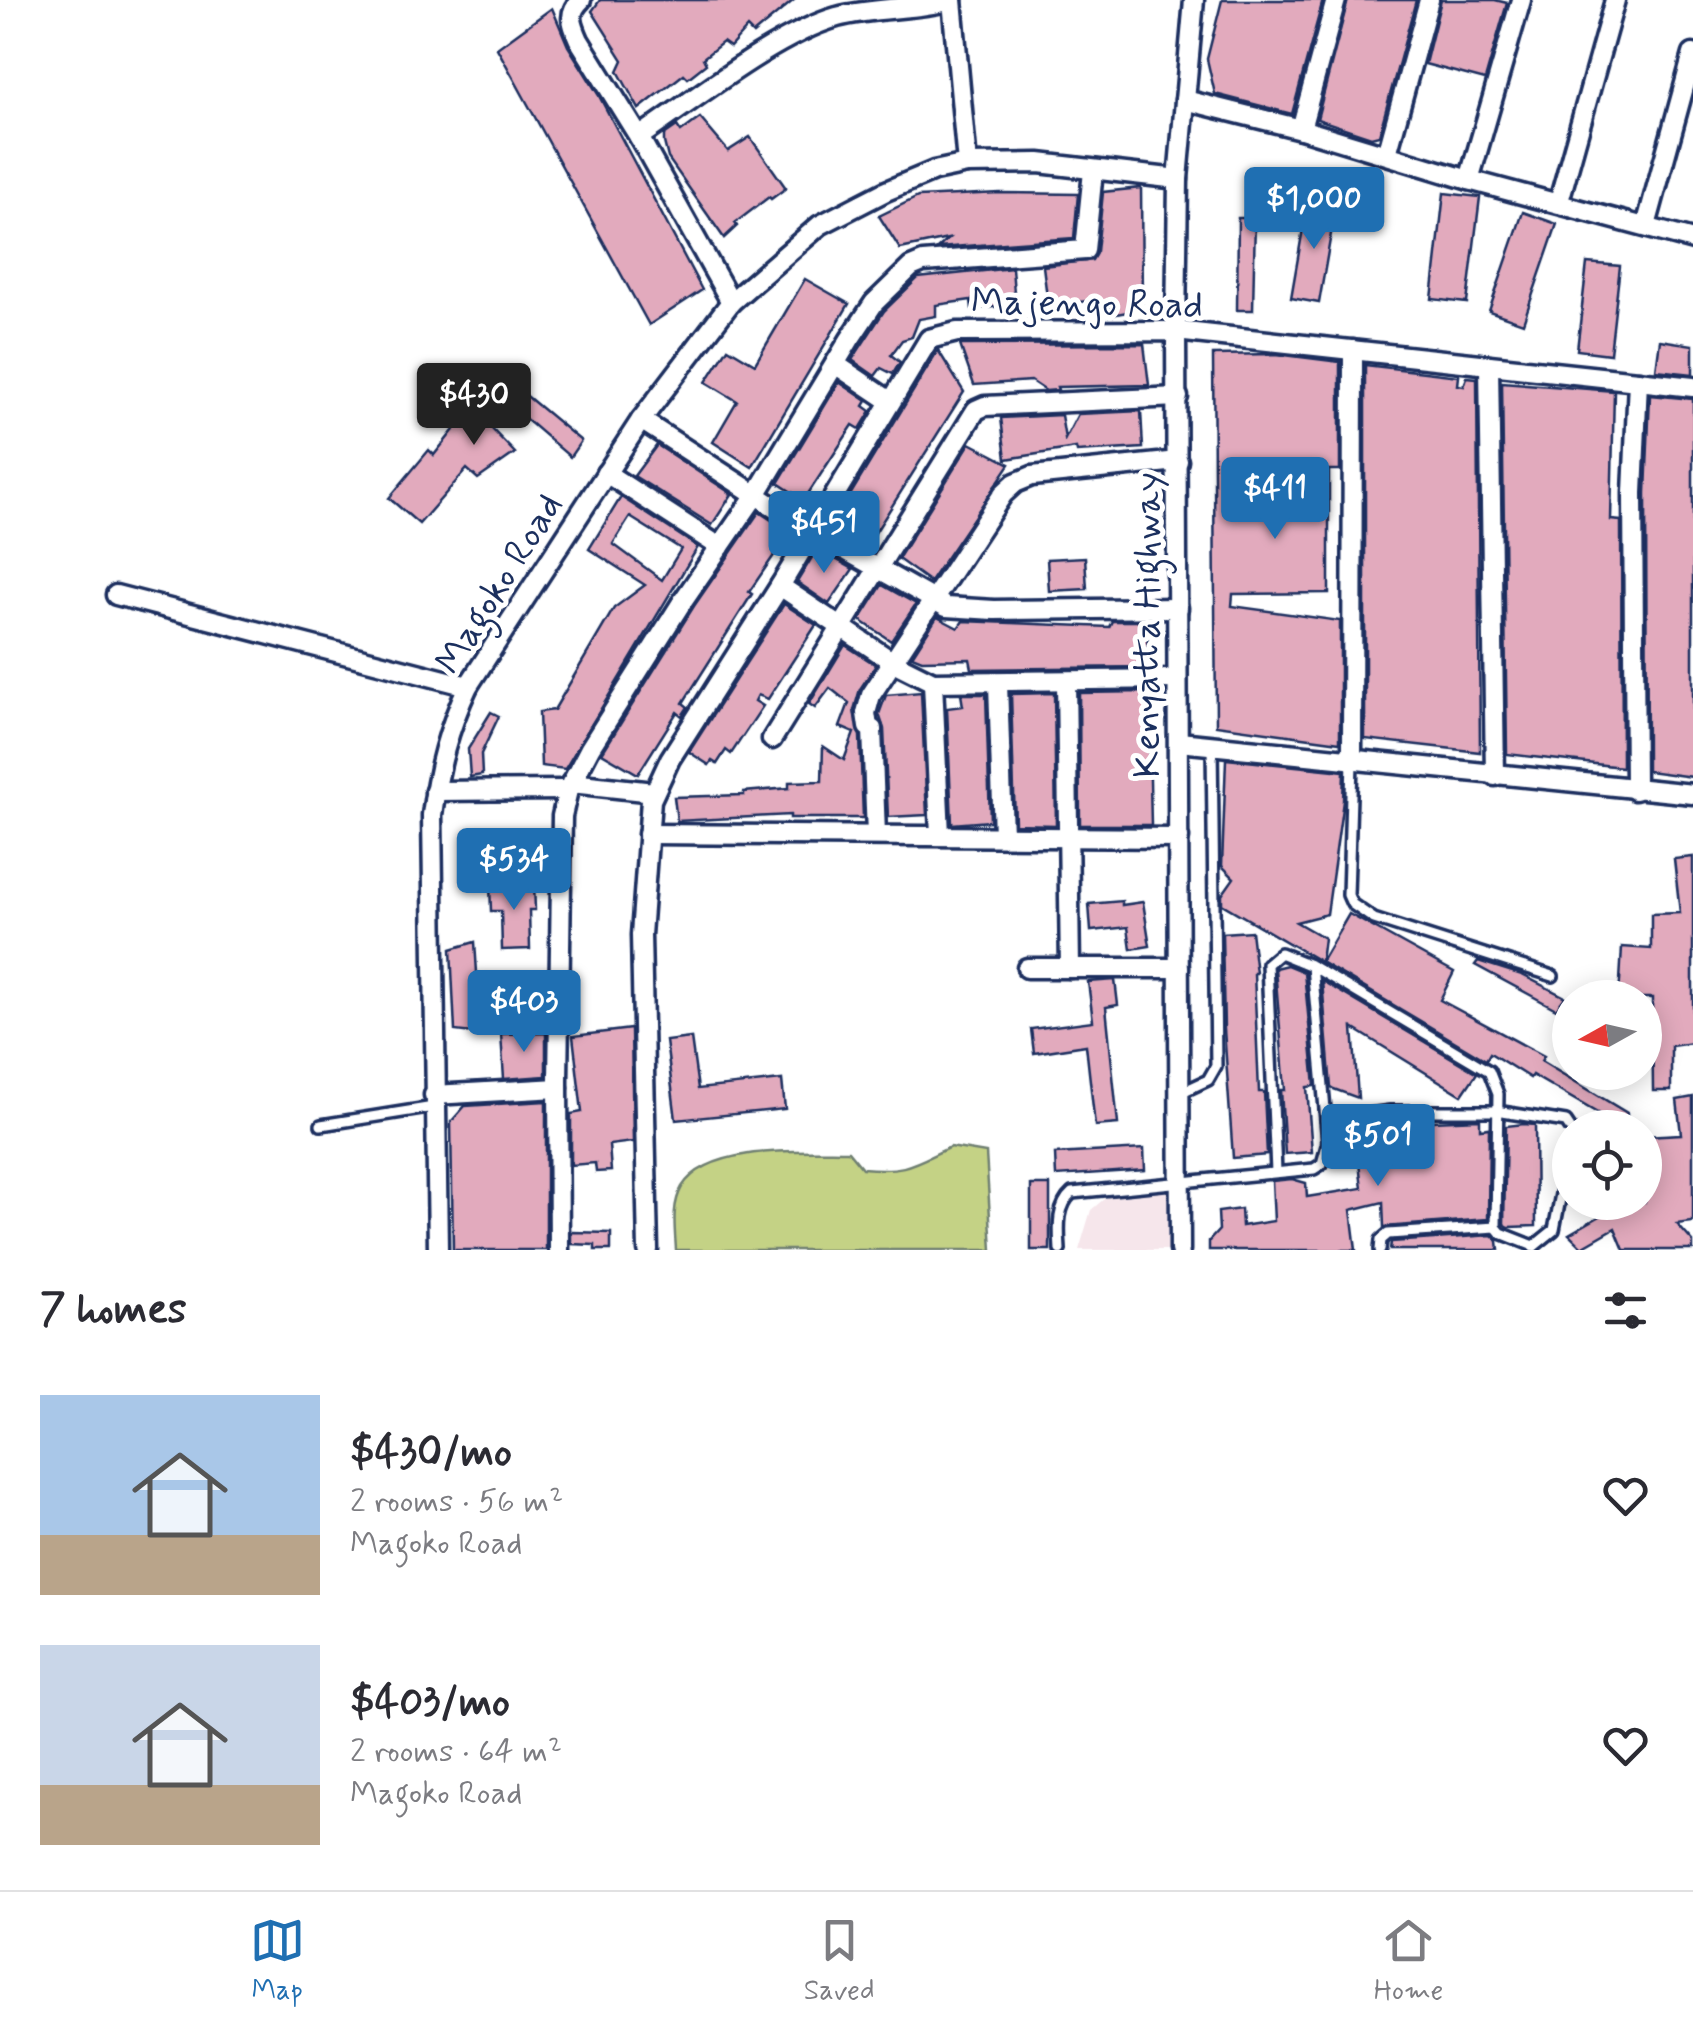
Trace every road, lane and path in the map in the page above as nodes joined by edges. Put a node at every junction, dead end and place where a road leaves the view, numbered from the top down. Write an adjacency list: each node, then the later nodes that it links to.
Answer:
1 (581, 0): 11 (street)
2 (952, 0): 11 (street); 13 (street)
3 (1194, 0): 9 (street, Kenyatta Highway)
4 (1336, 0): 10 (street)
5 (1429, 0): 12 (street)
6 (1521, 0): 16 (street)
7 (1615, 0): 17 (street)
8 (1693, 54): 18 (street)
9 (1184, 100): 10 (street); 15 (street, Kenyatta Highway)
10 (1301, 128): 12 (street)
11 (639, 137): 20 (street)
12 (1387, 154): 16 (street)
13 (966, 164): 14 (street, Magoko Road); 20 (street, Magoko Road)
14 (1093, 172): 15 (street, Magoko Road); 23 (street)
15 (1178, 179): 21 (street, Kenyatta Highway)
16 (1469, 180): 17 (street)
17 (1559, 202): 18 (street)
18 (1646, 226): 19 (street)
19 (1693, 240)
20 (731, 302): 29 (street, Magoko Road)
21 (1176, 331): 22 (street, Majengo Road); 27 (street, Kenyatta Highway); 28 (street, Majengo Road)
22 (1353, 350): 24 (street, Majengo Road); 50 (street)
23 (835, 364): 28 (street); 32 (street)
24 (1489, 365): 25 (street, Majengo Road); 51 (street)
25 (1638, 380): 26 (street, Majengo Road); 53 (street)
26 (1693, 388)
27 (1178, 398): 30 (street, Kenyatta Highway); 35 (street)
28 (890, 400): 33 (street, Majengo Road)
29 (641, 420): 31 (street, Magoko Road); 32 (street)
30 (1178, 461): 38 (street); 39 (street, Kenyatta Highway)
31 (606, 473): 34 (street); 46 (street, Magoko Road)
32 (757, 493): 33 (street); 34 (street)
33 (813, 532): 35 (street); 36 (street, Majengo Road)
34 (720, 547): 52 (street)
35 (876, 568): 38 (street); 40 (street)
36 (780, 586): 40 (street); 55 (street, Majengo Road)
37 (116, 595): 46 (street)
38 (932, 602): 39 (street); 41 (street)
39 (1178, 608): 42 (street, Kenyatta Highway)
40 (840, 626): 41 (street); 47 (street)
41 (893, 662): 44 (street); 58 (street)
42 (1176, 679): 43 (street); 48 (street, Kenyatta Highway)
43 (1066, 681): 45 (street); 61 (street)
44 (933, 682): 45 (street); 59 (street)
45 (998, 682): 60 (street)
46 (468, 686): 54 (street, Magoko Road)
47 (772, 739)
48 (1179, 742): 49 (street); 62 (street, Kenyatta Highway)
49 (1212, 746): 50 (street); 69 (lane)
50 (1352, 761): 51 (street); 67 (lane)
51 (1495, 776): 53 (street)
52 (570, 787): 54 (street); 55 (street); 68 (street)
53 (1634, 790): 56 (street)
54 (435, 791): 70 (street, Magoko Road)
55 (654, 792): 57 (street, Majengo Road)
56 (1693, 794)
57 (648, 834): 58 (street); 82 (street, Majengo Road)
58 (876, 835): 59 (street)
59 (940, 835): 60 (street)
60 (1002, 836): 61 (street)
61 (1070, 836): 62 (street); 65 (street)
62 (1180, 838): 66 (street, Kenyatta Highway)
63 (1312, 966): 71 (lane); 72 (lane); 75 (lane)
64 (1027, 968): 65 (street)
65 (1070, 968): 66 (street)
66 (1180, 968): 69 (street, Kenyatta Highway)
67 (1553, 976)
68 (558, 1088): 70 (street); 81 (street)
69 (1180, 1093): 76 (street, Kenyatta Highway)
70 (434, 1101): 74 (lane); 80 (street, Magoko Road)
71 (1496, 1112): 72 (lane); 73 (lane); 78 (lane)
72 (1326, 1120): 75 (lane)
73 (1552, 1120)
74 (320, 1125)
75 (1276, 1172): 76 (lane)
76 (1180, 1181): 83 (lane); 84 (street, Kenyatta Highway)
77 (1556, 1220): 79 (lane)
78 (1496, 1227): 79 (lane); 85 (lane)
79 (1531, 1248)
80 (438, 1250)
81 (559, 1250)
82 (648, 1250)
83 (1060, 1250)
84 (1180, 1250)
85 (1380, 1250)

